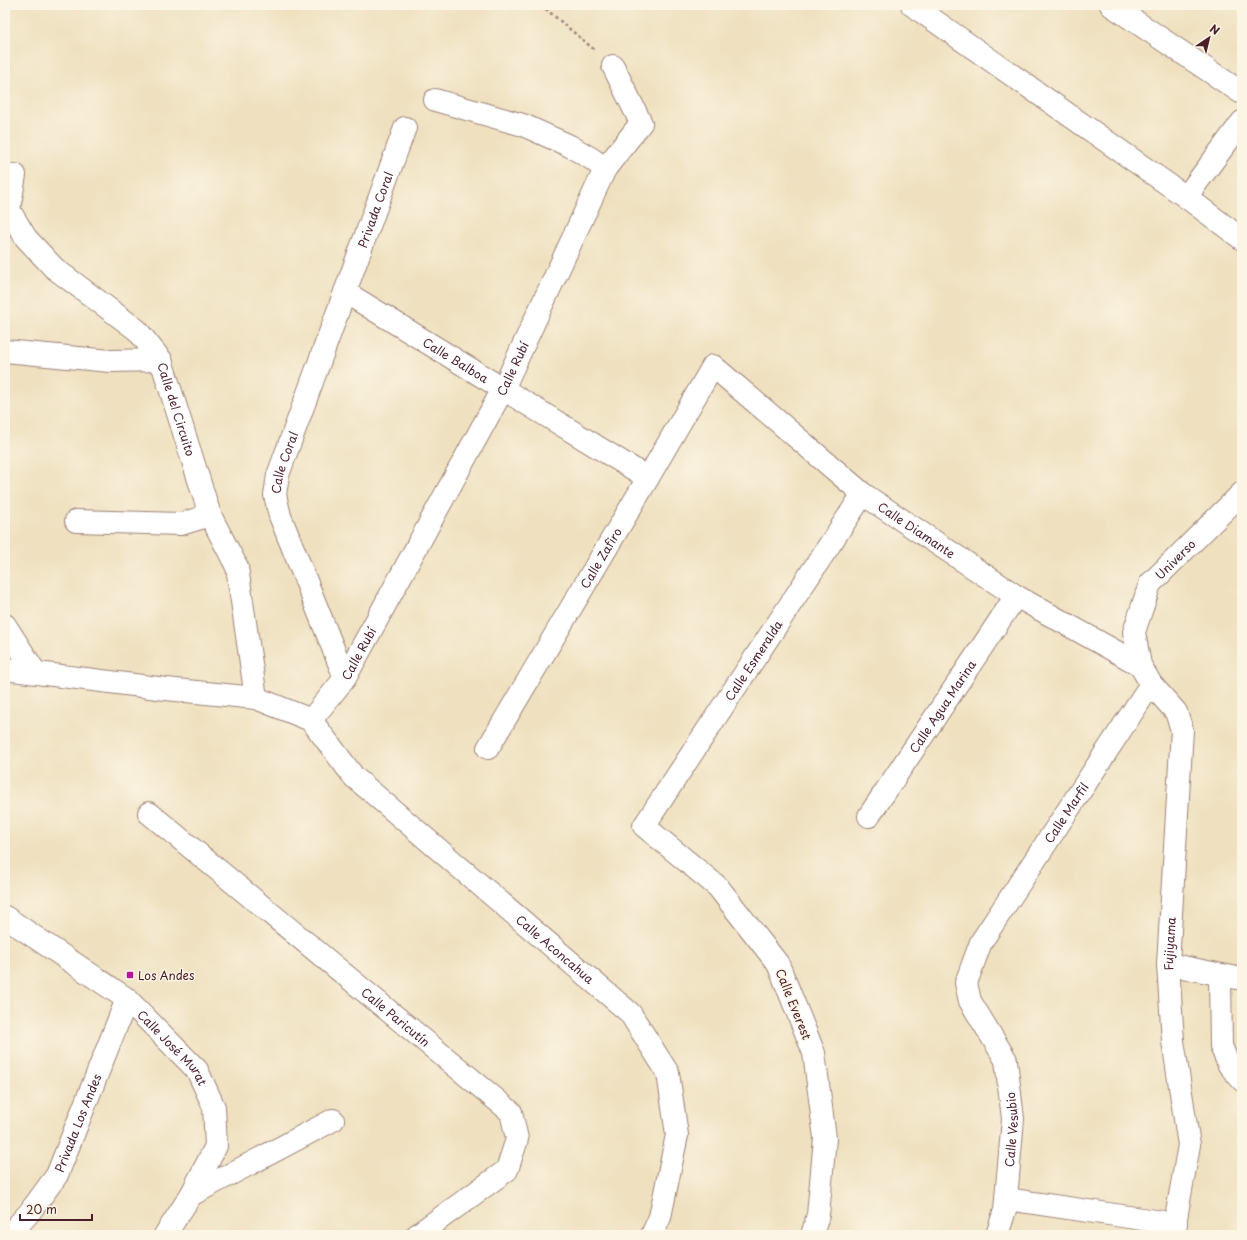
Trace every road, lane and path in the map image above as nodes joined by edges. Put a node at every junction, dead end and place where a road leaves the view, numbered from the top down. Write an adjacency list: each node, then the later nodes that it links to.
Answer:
1 (541, 5): 4 (path)
2 (912, 5): 11 (street)
3 (1111, 5): 5 (street)
4 (613, 66): 9 (street, Calle Rubí)
5 (1242, 93)
6 (435, 100): 9 (street)
7 (1242, 122): 11 (street)
8 (405, 128): 13 (street, Privada Coral)
9 (605, 169): 17 (street, Calle Rubí)
10 (15, 175): 15 (street, Calle del Circuito)
11 (1186, 197): 12 (street)
12 (1242, 239)
13 (345, 292): 17 (street, Calle Balboa); 28 (street, Calle Coral)
14 (5, 351): 15 (street)
15 (161, 360): 21 (street, Calle del Circuito)
16 (713, 366): 18 (street, Calle Zafiro); 20 (street, Calle Diamante)
17 (503, 389): 18 (street, Calle Balboa); 28 (street, Calle Rubí)
18 (648, 478): 32 (street, Calle Zafiro)
19 (1242, 493): 25 (street, Universo)
20 (863, 494): 23 (street, Calle Diamante); 35 (street, Calle Esmeralda)
21 (210, 515): 22 (street); 30 (street, Calle del Circuito)
22 (76, 521)
23 (1016, 596): 25 (street, Calle Diamante); 34 (street, Calle Agua Marina)
24 (5, 625): 27 (street)
25 (1140, 665): 29 (street, Fujiyama)
26 (5, 669): 27 (street)
27 (35, 672): 30 (street)
28 (345, 678): 31 (street, Calle Rubí)
29 (1151, 684): 37 (street, Fujiyama); 41 (street, Calle Marfil)
30 (256, 698): 31 (street)
31 (311, 720): 50 (street, Calle Aconcahua)
32 (488, 748)
33 (149, 812): 49 (street, Calle Paricutín)
34 (869, 816)
35 (644, 826): 51 (street, Calle Everest)
36 (5, 917): 40 (street, Calle José Murat)
37 (1168, 964): 38 (street); 46 (street, Fujiyama)
38 (1220, 975): 39 (street); 42 (street)
39 (1242, 979)
40 (127, 1000): 44 (street, Calle José Murat); 47 (street, Privada Los Andes)
41 (987, 1029): 45 (street, Calle Vesubio)
42 (1242, 1080)
43 (333, 1120): 44 (street)
44 (191, 1195): 48 (street, Calle José Murat)
45 (1006, 1198): 46 (street); 52 (street, Calle Vesubio)
46 (1174, 1229)
47 (9, 1235)
48 (166, 1235)
49 (417, 1235)
50 (652, 1235)
51 (812, 1235)
52 (997, 1235)

